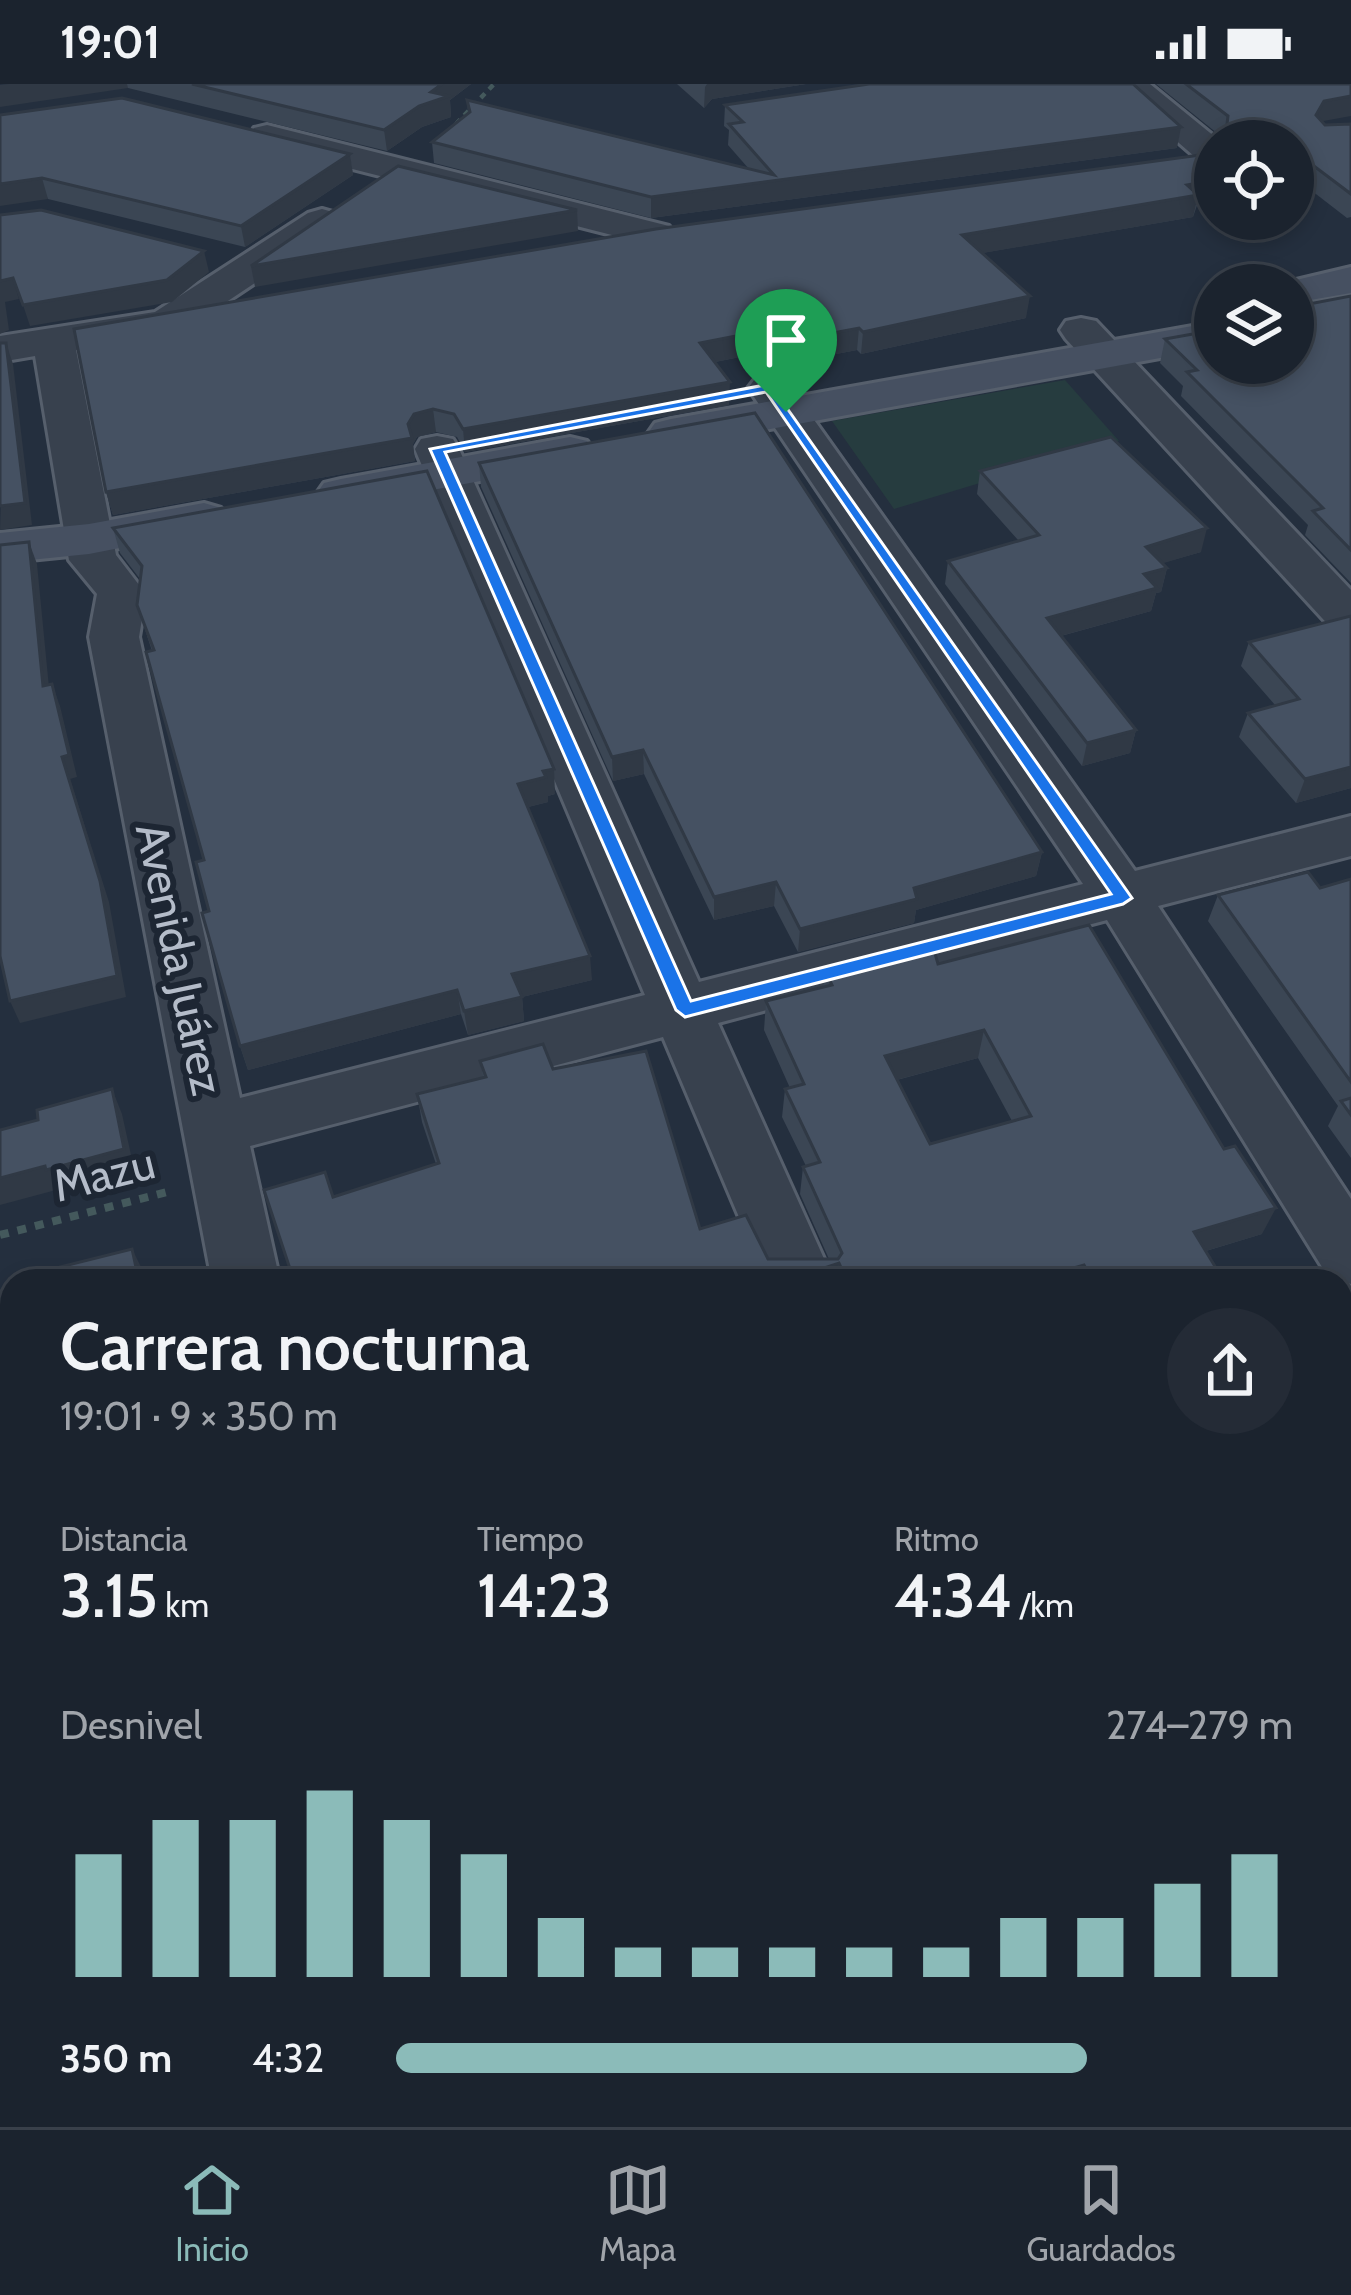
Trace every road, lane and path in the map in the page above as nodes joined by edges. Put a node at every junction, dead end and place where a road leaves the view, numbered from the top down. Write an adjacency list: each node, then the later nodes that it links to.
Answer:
1 (494, 84): 4 (path)
2 (1128, 84): 5 (street)
3 (240, 130): 8 (street)
4 (451, 130): 8 (street)
5 (1194, 139)
6 (1194, 160): 7 (street)
7 (1168, 164)
8 (399, 168): 10 (street); 14 (street)
9 (701, 228): 10 (street)
10 (655, 234): 11 (street)
11 (562, 251)
12 (209, 256): 14 (street)
13 (1351, 280): 15 (street)
14 (258, 286): 20 (street)
15 (1314, 286)
16 (1351, 310): 18 (street)
17 (1194, 311): 21 (street)
18 (1314, 316)
19 (1194, 336): 21 (street)
20 (52, 341): 22 (street); 25 (street)
21 (1092, 342): 23 (street); 27 (street)
22 (0, 350)
23 (778, 400): 24 (street); 29 (street)
24 (442, 461): 25 (street); 30 (street)
25 (88, 540): 26 (street); 31 (street, Avenida Juárez)
26 (16, 545)
27 (1351, 619)
28 (1351, 836): 29 (street)
29 (1123, 898): 30 (street); 33 (street)
30 (685, 1010): 31 (street); 35 (street)
31 (219, 1153): 32 (path, Mazu); 34 (street, Avenida Juárez)
32 (0, 1235)
33 (1351, 1255)
34 (243, 1269)
35 (795, 1269)

